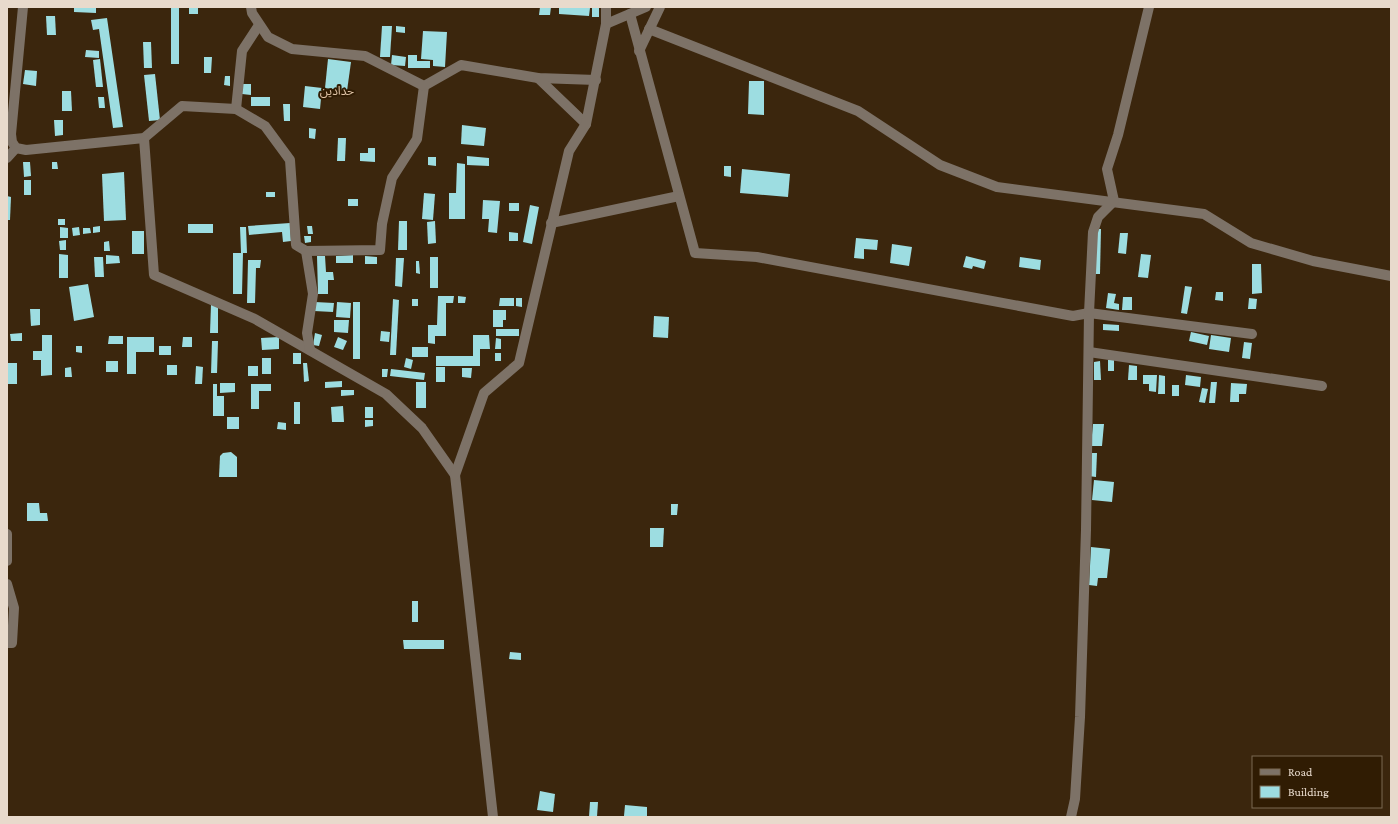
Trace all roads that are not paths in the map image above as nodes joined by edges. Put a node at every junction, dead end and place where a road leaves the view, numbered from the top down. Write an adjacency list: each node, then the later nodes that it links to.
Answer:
1 (23, 7): 18 (street)
2 (251, 7): 9 (street)
3 (606, 7): 8 (street)
4 (646, 7): 7 (street)
5 (660, 7): 10 (street)
6 (1149, 7): 21 (street)
7 (630, 14): 8 (street); 11 (street)
8 (606, 24): 13 (street)
9 (260, 25): 14 (street); 15 (street)
10 (649, 29): 11 (street); 21 (street)
11 (639, 51): 20 (street)
12 (538, 78): 13 (street); 14 (street); 16 (street)
13 (596, 80): 16 (street)
14 (424, 86): 23 (street)
15 (236, 109): 17 (street); 23 (street)
16 (586, 124): 22 (street)
17 (144, 138): 18 (street); 27 (street)
18 (16, 148): 19 (street)
19 (7, 158)
20 (679, 196): 22 (street); 25 (street)
21 (1114, 201): 24 (street); 25 (street)
22 (551, 223): 30 (street)
23 (306, 251): 27 (street)
24 (1391, 276)
25 (1089, 312): 26 (street); 28 (street)
26 (1252, 334)
27 (310, 350): 30 (street)
28 (1089, 352): 29 (street); 36 (street)
29 (1322, 386)
30 (455, 475): 35 (street)
31 (7, 534): 32 (street)
32 (7, 561)
33 (7, 584): 34 (street)
34 (7, 643)
35 (493, 817)
36 (1071, 817)

